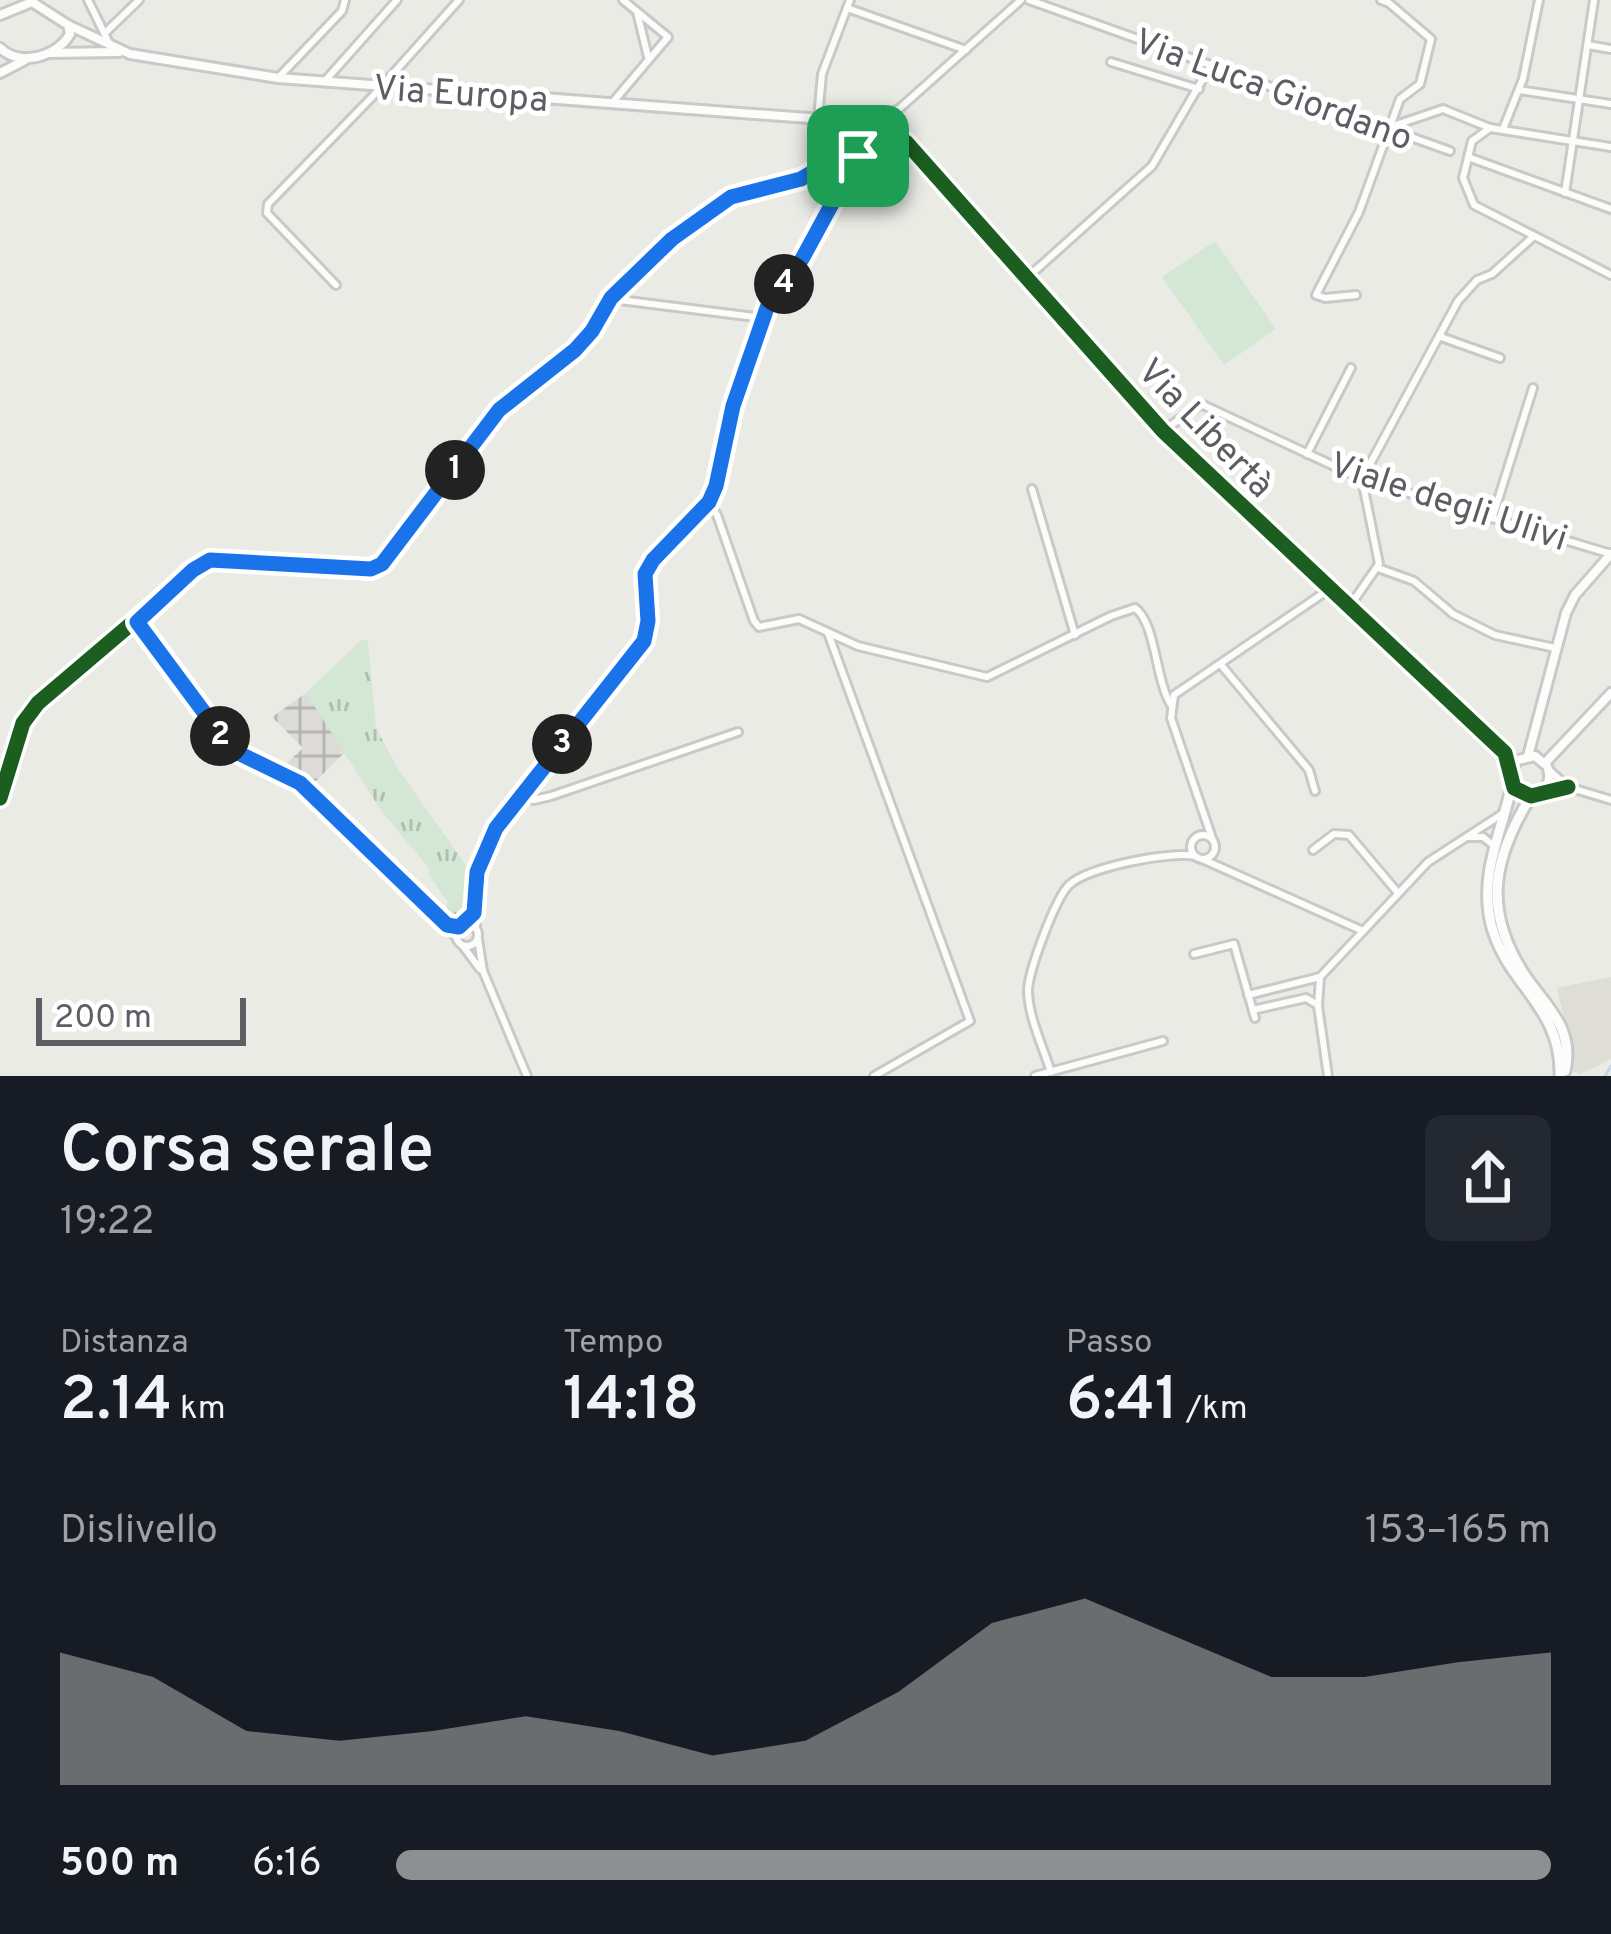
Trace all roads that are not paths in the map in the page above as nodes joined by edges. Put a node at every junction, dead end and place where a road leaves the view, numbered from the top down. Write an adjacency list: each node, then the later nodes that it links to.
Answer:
1 (88, 0): 16 (street)
2 (139, 0): 16 (street)
3 (345, 0): 29 (street)
4 (398, 0): 30 (street)
5 (459, 0): 31 (street)
6 (1025, 0): 21 (street); 27 (street, Via Luca Giordano)
7 (1381, 0): 41 (street)
8 (1539, 0): 33 (street)
9 (1594, 0): 17 (street)
10 (31, 1): 14 (street); 15 (street, Via Europa)
11 (627, 1): 13 (street)
12 (848, 4): 21 (street); 38 (street)
13 (636, 9): 25 (street); 25 (street)
14 (0, 15)
15 (68, 25): 18 (street, Via Europa); 22 (street)
16 (106, 32): 18 (street)
17 (1588, 45): 20 (street); 34 (street)
18 (111, 46): 23 (street, Via Europa)
19 (0, 48): 24 (street)
20 (1611, 49)
21 (965, 50): 39 (street)
22 (47, 53): 23 (street); 24 (street)
23 (127, 53): 29 (street, Via Europa)
24 (28, 58): 28 (street)
25 (649, 60): 35 (street)
26 (1111, 62): 32 (street)
27 (1211, 65): 32 (street); 41 (street, Via Luca Giordano)
28 (0, 73)
29 (278, 78): 30 (street, Via Europa)
30 (324, 82): 31 (street, Via Europa)
31 (380, 86): 35 (street, Via Europa); 57 (street)
32 (1199, 89): 56 (street)
33 (1519, 90): 34 (street); 44 (street)
34 (1580, 100): 36 (street); 47 (street)
35 (612, 103): 38 (street, Via Europa)
36 (1611, 104)
37 (1466, 117): 41 (street); 42 (street); 46 (street)
38 (818, 118): 40 (street, Via Europa)
39 (874, 119): 40 (street); 43 (street)
40 (861, 122): 45 (street)
41 (1387, 128): 49 (street, Via Luca Giordano); 58 (street)
42 (1490, 128): 44 (street); 46 (street)
43 (881, 129): 45 (street); 56 (street, Via Libertà)
44 (1502, 129): 47 (street)
45 (866, 140): 50 (street)
46 (1472, 141): 51 (street)
47 (1574, 141): 48 (street); 52 (street)
48 (1611, 147)
49 (1450, 152)
50 (858, 156): 59 (street); 60 (street)
51 (1468, 158): 52 (street); 54 (street)
52 (1565, 193): 53 (street)
53 (1611, 209)
54 (1534, 236): 55 (street); 61 (street)
55 (1611, 274)
56 (1028, 277): 65 (street, Via Libertà)
57 (336, 285)
58 (1356, 295)
59 (611, 298): 60 (street); 75 (street)
60 (763, 318): 69 (street)
61 (1440, 336): 62 (street); 67 (street)
62 (1500, 358)
63 (1351, 368): 66 (street)
64 (1533, 388): 70 (street)
65 (1162, 431): 66 (street, Viale degli Ulivi); 73 (street, Via Libertà)
66 (1307, 454): 67 (street, Viale degli Ulivi)
67 (1362, 479): 70 (street, Viale degli Ulivi); 72 (street)
68 (1032, 489): 77 (street)
69 (709, 502): 76 (street); 92 (street)
70 (1493, 516): 71 (street, Viale degli Ulivi)
71 (1611, 554): 78 (street)
72 (1378, 568): 74 (street); 78 (street)
73 (1331, 588): 74 (street, Via Libertà); 79 (street)
74 (1350, 607): 83 (street, Via Libertà)
75 (137, 622): 93 (street); 108 (street)
76 (828, 633): 77 (street); 125 (street)
77 (1075, 635): 81 (street)
78 (1555, 648): 84 (street)
79 (1222, 666): 81 (street); 89 (street)
80 (1611, 692): 85 (street)
81 (1171, 705): 96 (street)
82 (738, 732): 92 (street)
83 (1504, 753): 84 (street); 86 (street, Via Libertà)
84 (1526, 757): 85 (street); 86 (street)
85 (1547, 767): 88 (street); 90 (street)
86 (1510, 770): 87 (street)
87 (1512, 784): 91 (street); 95 (main road)
88 (1568, 787): 90 (street); 94 (street)
89 (1315, 791)
90 (1543, 791): 91 (street)
91 (1531, 796): 128 (main road)
92 (520, 797): 107 (street)
93 (0, 798)
94 (1611, 800)
95 (1505, 812): 98 (street); 100 (main road)
96 (1204, 813): 97 (street); 99 (street)
97 (1212, 838): 99 (street); 101 (street)
98 (1466, 838): 100 (street); 106 (street)
99 (1194, 840): 103 (street); 104 (street)
100 (1493, 845): 128 (main road)
101 (1215, 849): 104 (street); 105 (street)
102 (1313, 850): 106 (street)
103 (1170, 853): 104 (street); 123 (street)
104 (1198, 857): 105 (street)
105 (1226, 870): 111 (street)
106 (1398, 893): 111 (street)
107 (474, 913): 109 (street); 110 (street)
108 (447, 925): 109 (street); 112 (street)
109 (463, 926): 110 (street); 112 (street)
110 (476, 928): 113 (street)
111 (1363, 931): 117 (street)
112 (456, 937): 114 (street)
113 (478, 939): 114 (street); 116 (street)
114 (462, 945): 116 (street)
115 (1194, 954): 119 (street)
116 (483, 971): 124 (street)
117 (1320, 977): 118 (street); 121 (street)
118 (1292, 986): 119 (street); 120 (street)
119 (1249, 995): 120 (street)
120 (1292, 1001): 121 (street)
121 (1318, 1006): 127 (street)
122 (1162, 1041): 123 (street)
123 (1051, 1072): 126 (street)
124 (527, 1076)
125 (874, 1076)
126 (1035, 1076)
127 (1328, 1076)
128 (1562, 1076)

